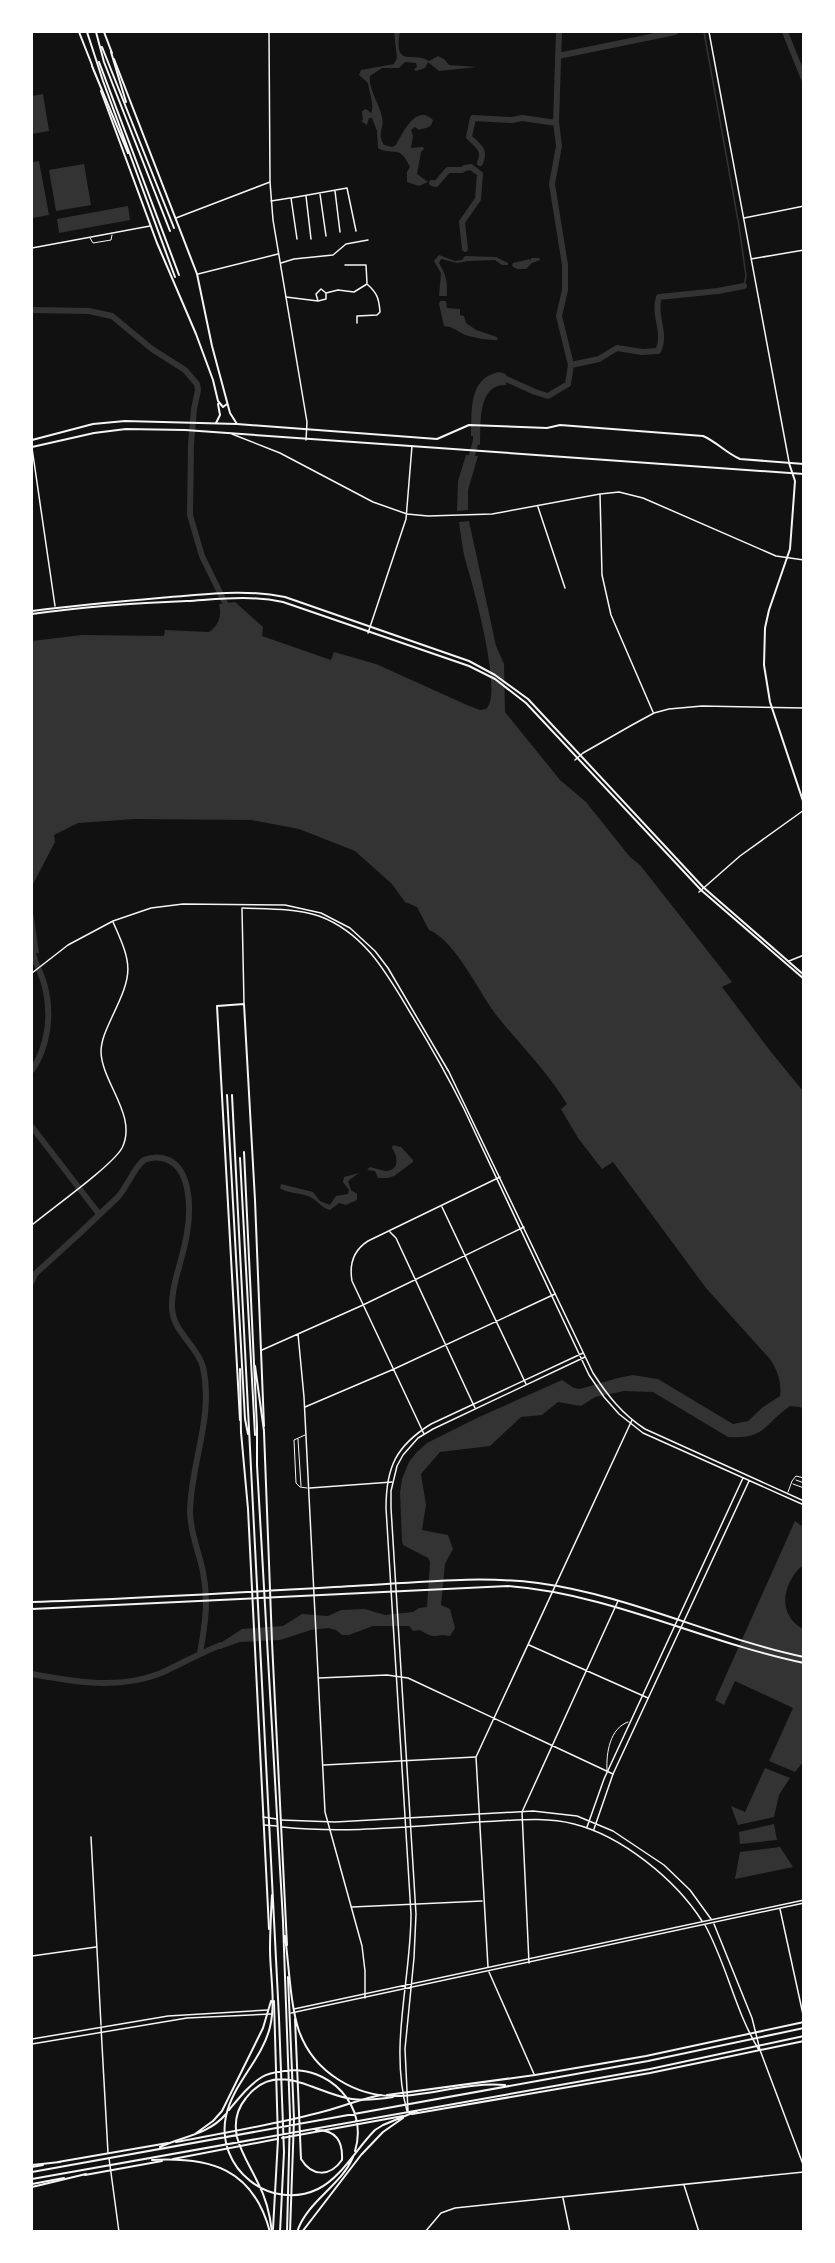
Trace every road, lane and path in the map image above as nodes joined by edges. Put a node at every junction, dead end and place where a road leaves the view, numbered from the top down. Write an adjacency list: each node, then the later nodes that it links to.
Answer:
1 (79, 32): 8 (main road)
2 (87, 32): 10 (main road)
3 (96, 32): 9 (main road)
4 (104, 32): 7 (main road)
5 (270, 32): 12 (street)
6 (709, 32): 21 (street)
7 (111, 52): 11 (main road); 20 (main road)
8 (92, 66): 13 (main road); 22 (main road)
9 (120, 96): 11 (main road); 24 (main road)
10 (112, 99): 13 (main road); 40 (main road)
11 (127, 108): 23 (main road)
12 (270, 182): 18 (street); 20 (street)
13 (141, 183): 41 (main road)
14 (335, 190): 15 (street); 25 (street); 26 (street)
15 (320, 193): 16 (street); 28 (street)
16 (306, 195): 17 (street); 31 (street)
17 (291, 198): 18 (street); 30 (street)
18 (271, 201): 35 (street)
19 (804, 206): 21 (street)
20 (176, 218): 39 (main road)
21 (743, 218): 36 (street)
22 (151, 226): 27 (street); 47 (main road)
23 (174, 228)
24 (170, 231)
25 (356, 231)
26 (340, 232)
27 (113, 233): 29 (street); 29 (lane)
28 (326, 236)
29 (89, 237): 33 (street)
30 (297, 239)
31 (311, 239)
32 (368, 240): 37 (street)
33 (32, 248)
34 (804, 250): 36 (street)
35 (278, 254): 37 (street); 39 (street)
36 (751, 260): 57 (street)
37 (280, 264): 44 (street)
38 (345, 265): 42 (street)
39 (197, 274): 48 (main road)
40 (179, 275)
41 (175, 277)
42 (367, 284): 43 (street); 46 (street)
43 (326, 293): 45 (street); 45 (street)
44 (285, 297): 45 (street); 51 (street)
45 (318, 301)
46 (357, 323)
47 (218, 401): 48 (main road); 49 (main road)
48 (227, 403): 50 (main road)
49 (216, 423): 50 (main road); 53 (main road)
50 (237, 424): 51 (main road)
51 (307, 429): 54 (street); 57 (main road)
52 (228, 433): 54 (main road); 56 (main road); 63 (street)
53 (32, 440)
54 (306, 440): 55 (main road)
55 (412, 445): 59 (main road); 63 (street)
56 (32, 447): 67 (street)
57 (789, 463): 58 (main road); 59 (main road)
58 (804, 465)
59 (794, 473): 60 (main road); 64 (main road)
60 (804, 474)
61 (600, 494): 62 (street); 64 (street); 72 (street)
62 (538, 506): 63 (street); 66 (street)
63 (407, 514): 69 (street)
64 (788, 560): 65 (street); 70 (main road)
65 (804, 560)
66 (565, 588)
67 (55, 611): 68 (main road); 69 (main road); 69 (main road)
68 (32, 613)
69 (369, 630): 73 (main road); 73 (main road)
70 (772, 707): 71 (street); 72 (street); 74 (main road)
71 (804, 708)
72 (654, 713): 73 (street)
73 (578, 758): 76 (main road)
74 (804, 804)
75 (804, 810): 76 (street)
76 (701, 890): 81 (main road)
77 (242, 904): 78 (street); 79 (street); 90 (street)
78 (242, 908): 85 (street); 91 (street)
79 (113, 921): 82 (street); 93 (street)
80 (804, 955): 81 (street)
81 (785, 963): 83 (main road); 84 (main road)
82 (32, 972)
83 (804, 975)
84 (804, 980)
85 (244, 1004): 107 (main road); 122 (main road)
86 (227, 1095): 104 (main road)
87 (232, 1095): 126 (main road)
88 (244, 1152): 106 (main road)
89 (240, 1158): 127 (main road)
90 (500, 1177): 91 (street); 94 (street)
91 (497, 1179): 92 (street); 95 (street)
92 (442, 1207): 96 (street); 97 (street)
93 (32, 1225)
94 (524, 1227): 95 (street); 99 (street)
95 (520, 1228): 97 (street); 100 (street)
96 (390, 1231): 98 (street); 101 (street)
97 (465, 1256): 98 (street); 102 (street)
98 (415, 1280): 101 (street); 105 (street)
99 (555, 1294): 100 (street); 108 (street)
100 (552, 1295): 102 (street); 109 (street)
101 (363, 1305): 103 (street); 112 (street)
102 (496, 1321): 105 (street); 113 (street)
103 (298, 1334): 107 (street); 116 (street)
104 (240, 1342): 122 (main road); 126 (main road)
105 (445, 1344): 112 (street); 115 (street)
106 (253, 1348): 121 (main road); 127 (main road)
107 (261, 1350): 121 (main road)
108 (583, 1353): 109 (street); 110 (street)
109 (580, 1354): 111 (street); 113 (street)
110 (585, 1357): 111 (street); 118 (street)
111 (582, 1359): 114 (street); 119 (street)
112 (394, 1369): 116 (street); 120 (street)
113 (524, 1380): 114 (street); 115 (street)
114 (526, 1385): 117 (street)
115 (473, 1404): 117 (street); 120 (street)
116 (304, 1407): 124 (street)
117 (476, 1409): 123 (street)
118 (632, 1420): 119 (street); 128 (street)
119 (630, 1424): 130 (street); 146 (street)
120 (422, 1430): 123 (street); 134 (street)
121 (264, 1431): 150 (main road)
122 (241, 1433): 152 (main road)
123 (424, 1434): 135 (street)
124 (306, 1435): 125 (lane); 139 (street)
125 (298, 1437): 138 (lane); 138 (lane)
126 (249, 1440): 201 (main road)
127 (256, 1441): 211 (main road)
128 (745, 1474): 129 (street); 130 (street)
129 (751, 1477): 133 (street); 141 (street)
130 (743, 1478): 133 (street); 160 (street)
131 (804, 1478): 132 (lane)
132 (794, 1479): 136 (lane); 137 (lane)
133 (750, 1481): 143 (street); 161 (street)
134 (387, 1482): 135 (street); 139 (street); 144 (street)
135 (393, 1482): 145 (street)
136 (791, 1483): 140 (lane); 141 (lane)
137 (804, 1483)
138 (301, 1487): 139 (lane)
139 (309, 1488): 147 (street)
140 (804, 1488)
141 (787, 1494): 142 (street)
142 (804, 1501)
143 (804, 1505)
144 (391, 1584): 145 (main road); 147 (main road); 148 (street)
145 (396, 1584): 146 (main road); 149 (street)
146 (555, 1585): 151 (street); 156 (main road)
147 (314, 1588): 150 (main road); 153 (street)
148 (391, 1590): 149 (main road); 153 (main road); 168 (street)
149 (396, 1590): 151 (main road); 169 (street)
150 (271, 1591): 152 (main road); 154 (main road)
151 (552, 1591): 158 (main road); 164 (street)
152 (252, 1592): 155 (main road); 157 (main road)
153 (314, 1594): 154 (main road); 170 (street)
154 (271, 1597): 155 (main road); 187 (main road)
155 (252, 1598): 159 (main road); 184 (main road)
156 (618, 1601): 158 (street); 160 (main road)
157 (34, 1602)
158 (615, 1606): 162 (main road); 167 (street)
159 (33, 1609)
160 (678, 1620): 161 (main road); 162 (street)
161 (684, 1622): 163 (street); 165 (main road)
162 (675, 1625): 163 (main road); 171 (street)
163 (681, 1628): 166 (main road); 172 (street)
164 (528, 1644): 167 (street); 173 (street)
165 (804, 1657)
166 (804, 1663)
167 (585, 1670): 171 (street); 175 (street)
168 (396, 1675): 169 (street); 170 (street); 178 (street)
169 (401, 1676): 173 (street); 177 (street)
170 (318, 1678): 179 (street)
171 (642, 1695): 172 (street); 174 (street)
172 (648, 1698): 181 (street)
173 (493, 1717): 175 (street); 176 (street)
174 (630, 1722): 180 (street); 180 (lane)
175 (551, 1744): 180 (street); 182 (street)
176 (476, 1757): 177 (street); 183 (street)
177 (406, 1760): 178 (street); 186 (street)
178 (401, 1761): 179 (street); 185 (street)
179 (323, 1765): 190 (street)
180 (607, 1771): 181 (street); 189 (street)
181 (613, 1774): 192 (street)
182 (522, 1812): 183 (street); 188 (street); 189 (street)
183 (478, 1814): 186 (street); 191 (street)
184 (262, 1817): 187 (street); 193 (main road)
185 (405, 1818): 186 (street); 190 (street); 194 (street)
186 (410, 1818): 195 (street)
187 (281, 1820): 190 (street); 196 (main road)
188 (522, 1820): 191 (street); 197 (street); 217 (street)
189 (590, 1820): 192 (street); 197 (street)
190 (327, 1822): 198 (street)
191 (479, 1822): 195 (street); 203 (street)
192 (596, 1823): 199 (street); 210 (street)
193 (263, 1824): 196 (street); 229 (main road)
194 (405, 1826): 195 (street); 198 (street); 207 (street)
195 (411, 1826): 205 (street)
196 (282, 1827): 198 (street); 228 (main road)
197 (587, 1828): 199 (street)
198 (329, 1830): 208 (street)
199 (593, 1831): 212 (street)
200 (91, 1837): 215 (street)
201 (272, 1876): 226 (main road); 270 (main road)
202 (804, 1900): 206 (street)
203 (483, 1901): 205 (street); 219 (street)
204 (804, 1904): 209 (street)
205 (415, 1905): 207 (street); 221 (street)
206 (779, 1905): 209 (street); 210 (street)
207 (410, 1906): 208 (street); 222 (street)
208 (351, 1907): 225 (street)
209 (780, 1909): 213 (street); 230 (street)
210 (711, 1920): 212 (street); 213 (street)
211 (283, 1921): 228 (main road); 271 (main road)
212 (703, 1922): 214 (street); 217 (street)
213 (713, 1923): 214 (street); 234 (street)
214 (705, 1925): 218 (street); 235 (street)
215 (97, 1947): 216 (street); 231 (street)
216 (32, 1956)
217 (529, 1959): 218 (street); 219 (street)
218 (529, 1963): 220 (street)
219 (488, 1968): 220 (street); 221 (street)
220 (489, 1971): 223 (street); 241 (street)
221 (411, 1984): 222 (street); 223 (street)
222 (406, 1985): 224 (street); 225 (street)
223 (411, 1988): 224 (street); 243 (street)
224 (405, 1989): 227 (street); 244 (street)
225 (365, 1994): 227 (street); 228 (street)
226 (272, 1996): 247 (main road); 251 (main road)
227 (365, 1998): 228 (street)
228 (291, 2010): 229 (street); 245 (main road); 248 (main road); 250 (main road)
229 (274, 2012): 231 (street); 233 (street); 249 (main road)
230 (804, 2020): 234 (main road)
231 (101, 2027): 233 (street); 237 (street)
232 (804, 2028): 242 (main road)
233 (101, 2031): 239 (street); 255 (street)
234 (757, 2032): 235 (main road); 240 (street)
235 (749, 2033): 240 (street); 241 (main road)
236 (804, 2036): 246 (main road)
237 (32, 2039)
238 (804, 2041): 240 (main road)
239 (32, 2044)
240 (760, 2050): 247 (main road); 258 (street)
241 (535, 2075): 243 (main road)
242 (511, 2085): 245 (main road); 254 (main road)
243 (407, 2091): 244 (main road); 247 (street)
244 (401, 2092): 247 (street); 248 (main road)
245 (399, 2096): 269 (main road)
246 (422, 2109): 247 (main road); 250 (main road)
247 (408, 2115): 252 (main road); 273 (main road)
248 (294, 2119): 249 (main road); 252 (main road)
249 (278, 2122): 253 (main road); 255 (main road)
250 (307, 2130): 256 (main road)
251 (192, 2136): 254 (main road); 272 (main road)
252 (293, 2137): 253 (main road); 271 (main road)
253 (278, 2139): 259 (main road); 269 (main road)
254 (154, 2150): 260 (main road)
255 (108, 2154): 257 (main road); 259 (street)
256 (143, 2160): 263 (main road); 269 (main road)
257 (32, 2166)
258 (804, 2167)
259 (111, 2170): 262 (main road); 268 (street)
260 (32, 2172)
261 (804, 2172): 264 (street)
262 (86, 2175): 265 (main road); 265 (main road)
263 (32, 2179)
264 (684, 2184): 266 (street); 275 (street)
265 (32, 2185)
266 (563, 2197): 267 (street); 274 (street)
267 (425, 2231)
268 (119, 2232)
269 (272, 2232)
270 (280, 2232)
271 (288, 2232)
272 (297, 2232)
273 (302, 2232)
274 (570, 2232)
275 (699, 2232)

